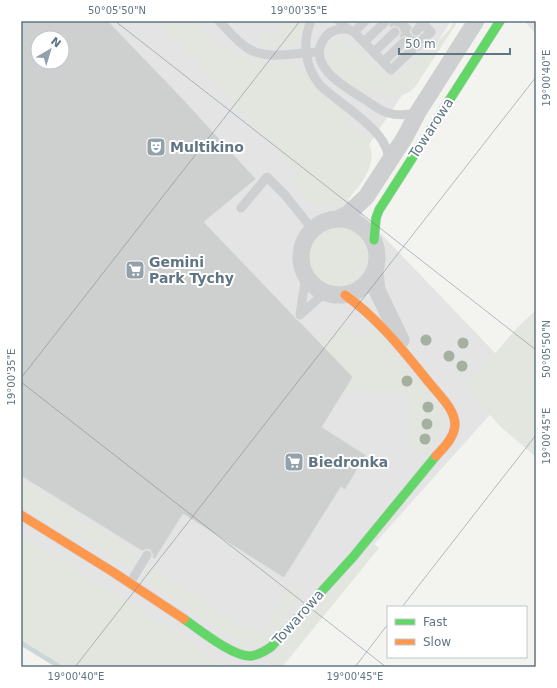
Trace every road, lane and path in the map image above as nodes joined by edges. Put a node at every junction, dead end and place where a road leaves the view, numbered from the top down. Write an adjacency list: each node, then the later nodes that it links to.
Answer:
1 (219, 21): 16 (lane)
2 (311, 21): 16 (lane, Towarowa)
3 (339, 21): 9 (lane)
4 (365, 21): 9 (lane)
5 (476, 21): 20 (street, Towarowa)
6 (500, 21): 25 (street, Towarowa)
7 (385, 22): 13 (lane)
8 (422, 22): 11 (lane); 12 (lane)
9 (351, 30): 13 (lane); 17 (lane)
10 (395, 32): 18 (lane)
11 (416, 32)
12 (423, 39)
13 (364, 42): 18 (lane)
14 (404, 42): 19 (lane)
15 (412, 50): 19 (lane)
16 (306, 52): 17 (lane); 21 (lane, Towarowa)
17 (319, 52): 20 (lane, Towarowa)
18 (374, 52): 19 (lane)
19 (383, 62)
20 (418, 112): 21 (street, Towarowa)
21 (390, 161): 23 (street, Towarowa)
22 (241, 208): 24 (lane)
23 (337, 219): 24 (street); 25 (street)
24 (312, 230): 27 (street)
25 (374, 240): 26 (street)
26 (375, 272): 29 (street); 30 (street, Towarowa)
27 (306, 275): 28 (street); 28 (lane)
28 (328, 293): 29 (street)
29 (346, 295): 30 (street, Towarowa)
30 (408, 355): 33 (street, Towarowa)
31 (21, 515): 33 (street, Towarowa)
32 (147, 554): 33 (lane)
33 (130, 583)

